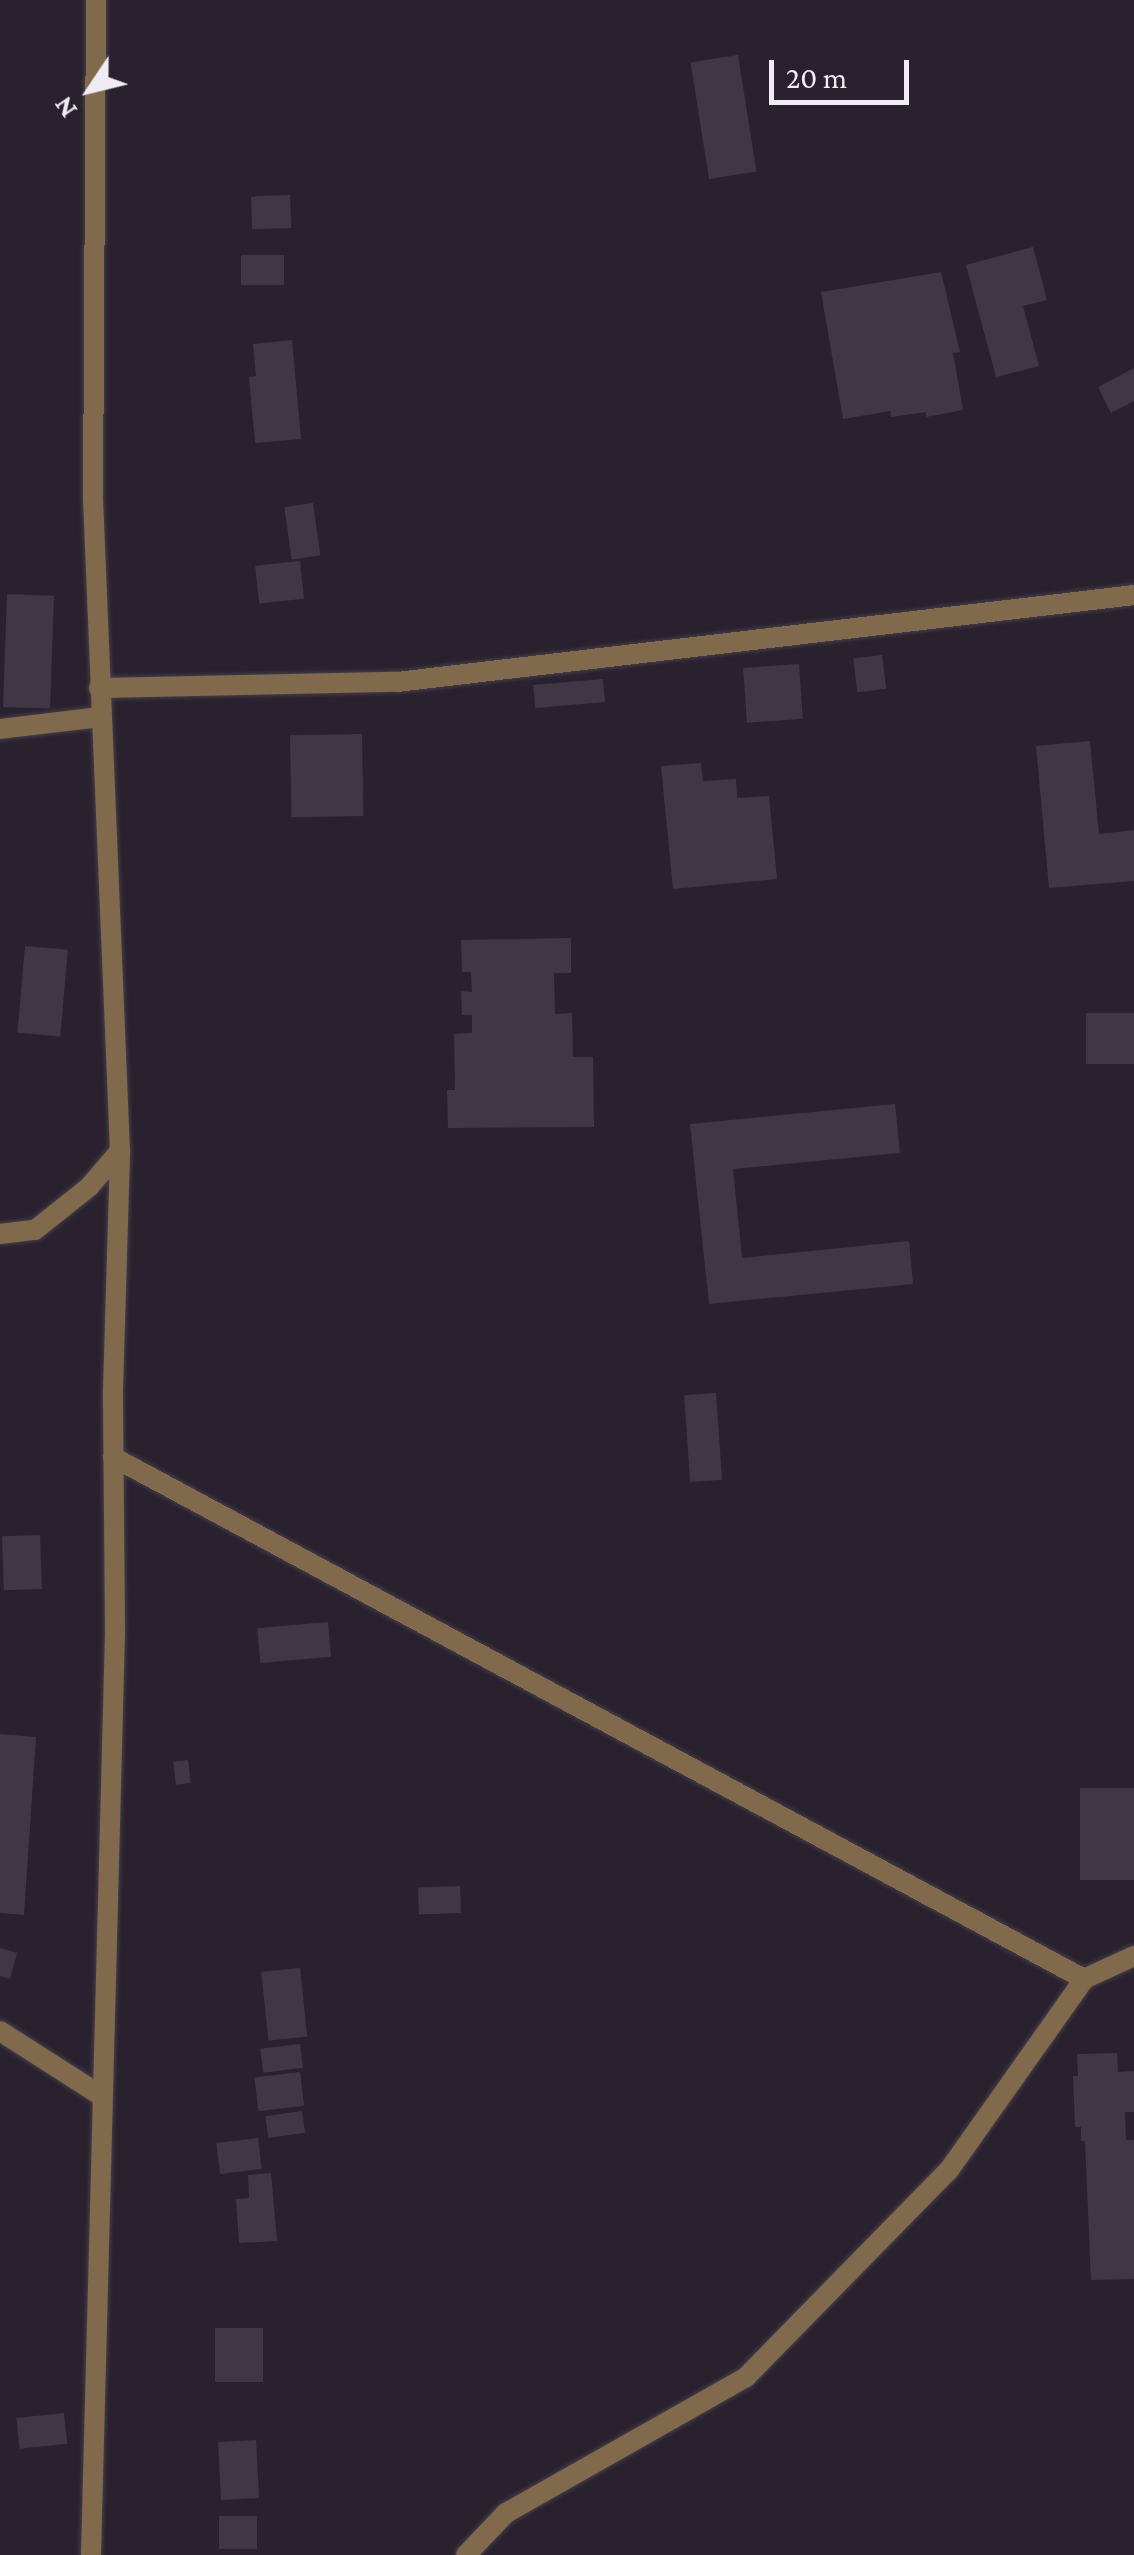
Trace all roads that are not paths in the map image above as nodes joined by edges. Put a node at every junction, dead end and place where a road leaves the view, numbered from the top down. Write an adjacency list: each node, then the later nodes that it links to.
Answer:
1 (96, 0): 3 (street)
2 (1134, 594): 3 (street)
3 (99, 688): 4 (street)
4 (101, 717): 5 (street); 6 (street)
5 (0, 729)
6 (120, 1151): 7 (street); 8 (street)
7 (0, 1234)
8 (113, 1457): 10 (street); 12 (street)
9 (1134, 1956): 10 (street)
10 (1084, 1979): 14 (street)
11 (0, 2031): 12 (street)
12 (100, 2095): 13 (street)
13 (91, 2555)
14 (466, 2555)

